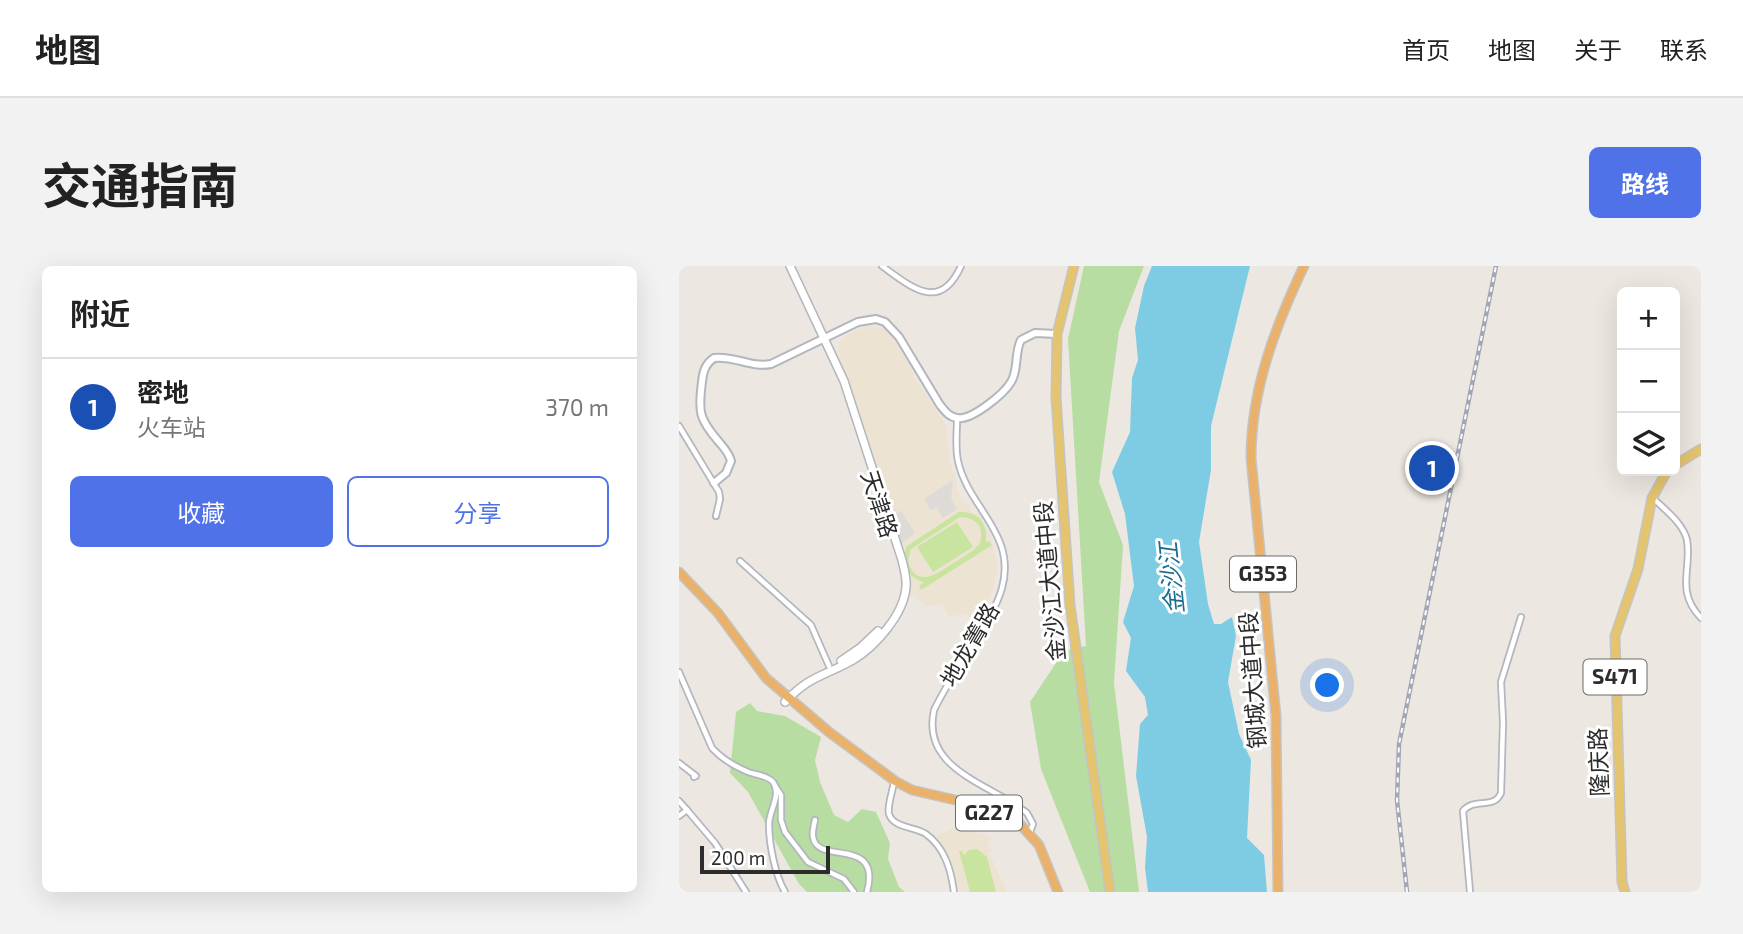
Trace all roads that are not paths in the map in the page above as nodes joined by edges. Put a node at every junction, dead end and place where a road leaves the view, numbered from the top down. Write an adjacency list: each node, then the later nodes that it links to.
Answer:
1 (788, 266): 7 (main road, 天津路)
2 (882, 266): 3 (street)
3 (961, 266)
4 (1074, 266): 6 (main road, 金沙江大道中段)
5 (1304, 266): 39 (highway, 钢城大道中段 / G353)
6 (1057, 334): 8 (street); 38 (main road, 金沙江大道中段)
7 (823, 339): 8 (street); 13 (street); 20 (main road, 天津路); 22 (main road)
8 (957, 419): 31 (street, 地龙箐路)
9 (679, 426): 13 (street)
10 (1701, 449): 11 (main road)
11 (1680, 462)
12 (1664, 476): 14 (main road, 隆庆路 / S471)
13 (714, 483): 15 (street)
14 (1652, 498): 19 (street); 41 (main road, 隆庆路 / S471)
15 (716, 516)
16 (740, 561): 20 (street)
17 (679, 574): 22 (highway, G227)
18 (1521, 617): 40 (street)
19 (1701, 618)
20 (829, 666): 22 (main road, 天津路)
21 (679, 672): 26 (street)
22 (784, 699): 25 (highway, G227)
23 (679, 764): 24 (street)
24 (694, 777)
25 (894, 782): 31 (highway, G227); 32 (highway, G227); 37 (street)
26 (775, 785): 34 (street); 35 (street)
27 (679, 801): 28 (street)
28 (687, 810): 29 (street); 33 (street)
29 (679, 816)
30 (815, 820): 36 (street)
31 (1030, 832): 32 (highway, G227)
32 (1053, 887)
33 (746, 892)
34 (785, 892)
35 (854, 892)
36 (867, 892)
37 (954, 892)
38 (1110, 892)
39 (1278, 892)
40 (1469, 892)
41 (1625, 892)

